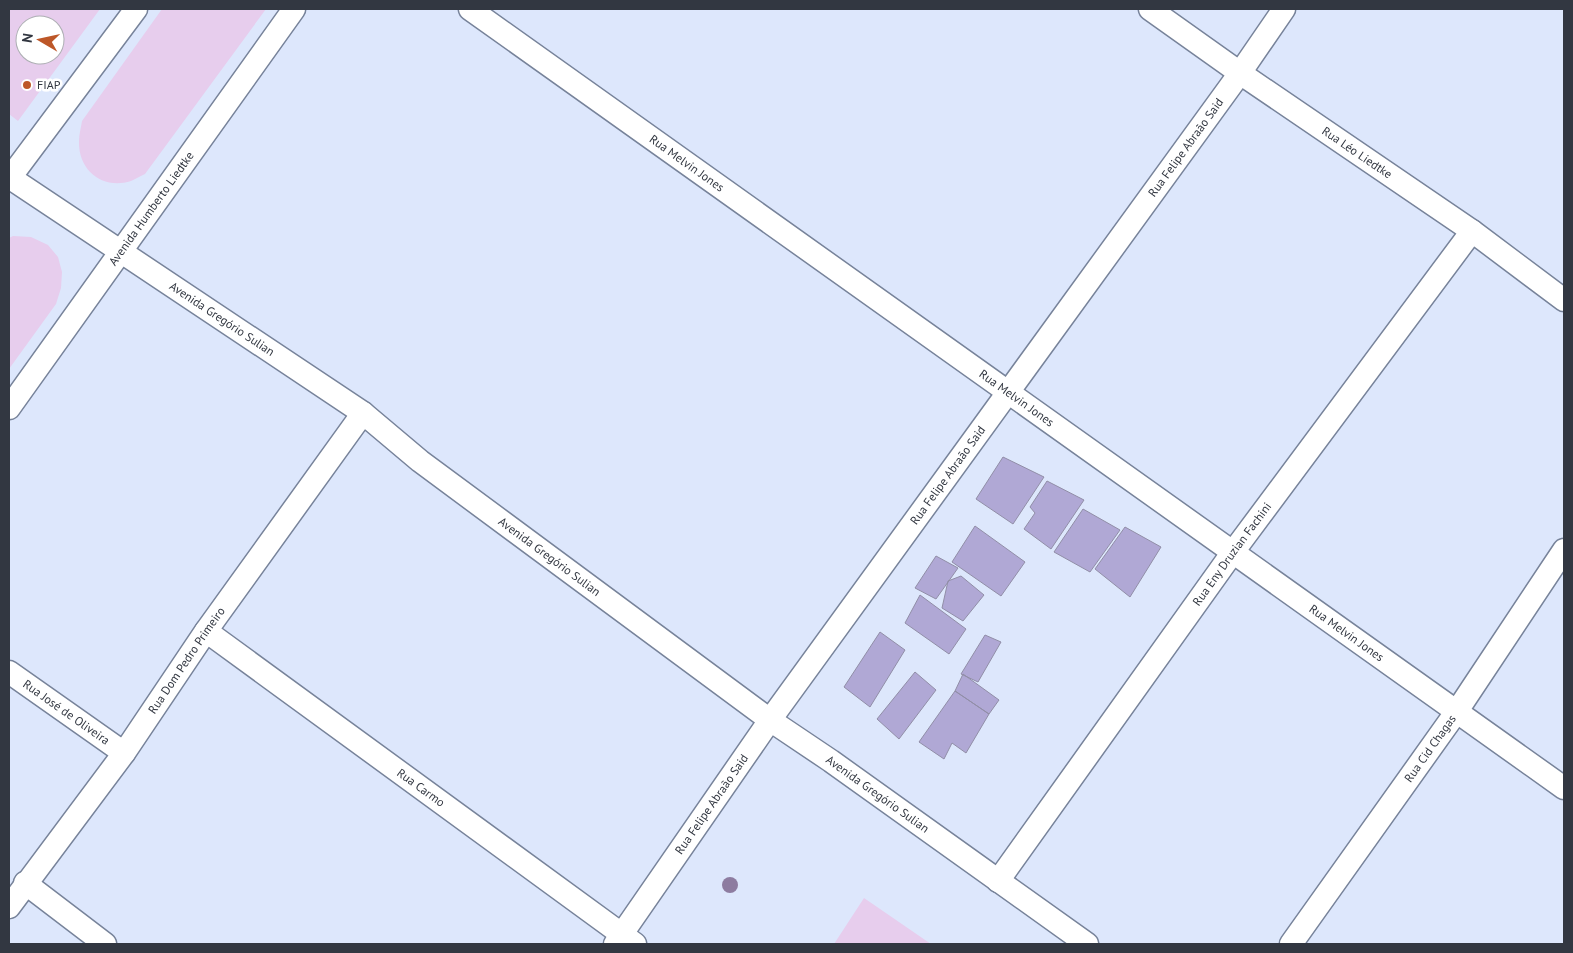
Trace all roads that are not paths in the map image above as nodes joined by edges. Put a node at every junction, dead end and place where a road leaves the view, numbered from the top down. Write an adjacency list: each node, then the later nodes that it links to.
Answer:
1 (136, 9): 7 (street)
2 (294, 9): 9 (street, Avenida Humberto Liedtke)
3 (470, 9): 11 (street, Rua Melvin Jones)
4 (1150, 9): 6 (street, Rua Léo Liedtke)
5 (1284, 9): 6 (street, Rua Felipe Abraão Said)
6 (1240, 73): 8 (street, Rua Léo Liedtke); 11 (street, Rua Felipe Abraão Said)
7 (9, 178): 9 (street, Avenida Gregório Sulian)
8 (1472, 231): 10 (street, Rua Léo Liedtke); 15 (street, Rua Eny Druzian Fachini)
9 (122, 251): 12 (street, Avenida Humberto Liedtke); 13 (street, Avenida Gregório Sulian)
10 (1563, 297)
11 (1008, 392): 15 (street, Rua Melvin Jones); 19 (street, Rua Felipe Abraão Said)
12 (9, 408)
13 (363, 413): 16 (street, Rua Dom Pedro Primeiro); 19 (street, Avenida Gregório Sulian)
14 (1564, 550): 18 (street, Rua Cid Chagas)
15 (1233, 552): 18 (street, Rua Melvin Jones); 22 (street, Rua Eny Druzian Fachini)
16 (206, 631): 20 (street, Rua Dom Pedro Primeiro); 25 (street, Rua Carmo)
17 (9, 672): 20 (street, Rua José de Oliveira)
18 (1457, 711): 21 (street, Rua Melvin Jones); 28 (street, Rua Cid Chagas)
19 (770, 720): 22 (street, Avenida Gregório Sulian); 25 (street, Rua Felipe Abraão Said)
20 (124, 753): 23 (street, Rua Dom Pedro Primeiro)
21 (1564, 788)
22 (998, 881): 27 (street, Avenida Gregório Sulian)
23 (25, 883): 24 (street, Rua Dom Pedro Primeiro); 26 (street)
24 (9, 907)
25 (624, 941)
26 (106, 944)
27 (1087, 944)
28 (1292, 944)

